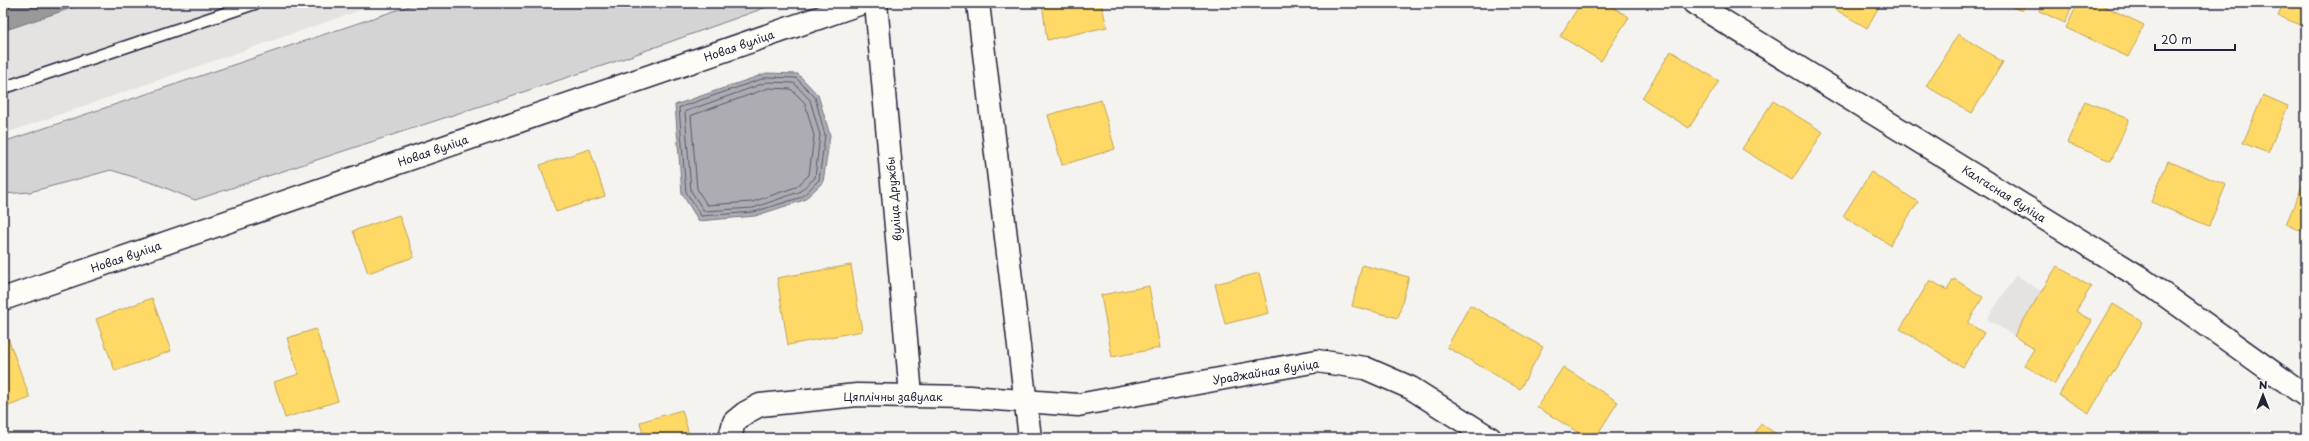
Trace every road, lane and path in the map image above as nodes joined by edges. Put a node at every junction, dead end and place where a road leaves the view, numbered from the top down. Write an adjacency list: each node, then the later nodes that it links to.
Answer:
1 (256, 3): 6 (lane)
2 (862, 3): 7 (street, Новая вуліца)
3 (876, 3): 8 (street, вуліца Дружбы)
4 (978, 3): 10 (street)
5 (1694, 3): 9 (street, Калгасная вуліца)
6 (3, 88)
7 (3, 299)
8 (911, 395): 10 (street, Цяплічны завулак); 11 (street, Цяплічны завулак)
9 (2306, 396)
10 (1026, 402): 12 (street); 13 (street, Ураджайная вуліца)
11 (730, 438)
12 (1030, 438)
13 (1490, 438)

